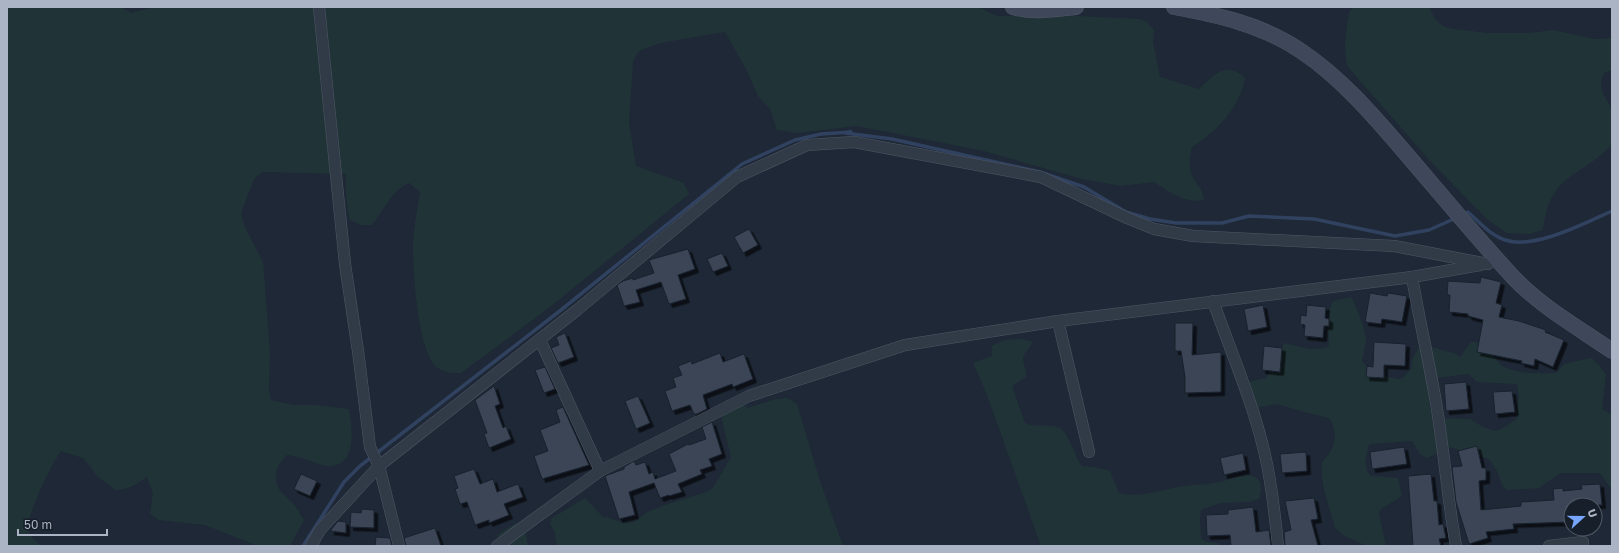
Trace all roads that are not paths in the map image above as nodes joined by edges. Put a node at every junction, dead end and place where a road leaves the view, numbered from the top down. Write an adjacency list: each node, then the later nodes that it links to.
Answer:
1 (319, 7): 12 (street)
2 (1014, 7): 3 (main road)
3 (1076, 7)
4 (1174, 7): 5 (main road)
5 (1492, 261): 6 (street); 9 (street); 10 (main road)
6 (1412, 277): 7 (street); 19 (street)
7 (1213, 301): 8 (street); 18 (street)
8 (1058, 321): 11 (street); 13 (street)
9 (540, 340): 12 (street); 13 (street)
10 (1612, 351)
11 (1089, 452)
12 (377, 464): 15 (street); 16 (street)
13 (600, 471): 17 (street)
14 (1583, 542): 20 (street)
15 (311, 546)
16 (399, 546)
17 (497, 546)
18 (1278, 546)
19 (1456, 546)
20 (1548, 546)

